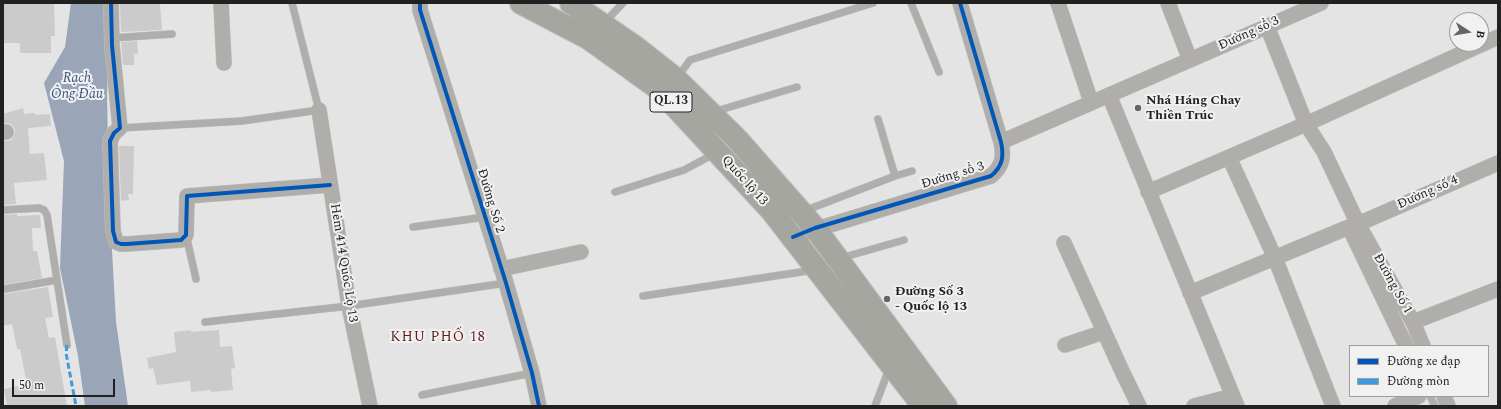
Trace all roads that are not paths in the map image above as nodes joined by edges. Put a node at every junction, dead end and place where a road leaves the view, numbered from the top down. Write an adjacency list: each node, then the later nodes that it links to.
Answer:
1 (111, 3): 19 (street)
2 (221, 3): 21 (street)
3 (292, 3): 27 (lane, Hẻm 414 Quốc Lộ 13)
4 (420, 3): 42 (street, Đường Số 2)
5 (521, 3): 33 (highway, Quốc lộ 13 / QL.13)
6 (571, 3): 15 (highway, Quốc lộ 13 / QL.13)
7 (623, 3): 15 (lane)
8 (873, 3): 23 (lane)
9 (912, 3): 22 (lane)
10 (960, 3): 32 (street, Đường sổ 3)
11 (1058, 3): 26 (street)
12 (1168, 3): 20 (street)
13 (1321, 3): 14 (street, Đường sổ 3)
14 (1292, 9): 16 (street, Đường sổ 3)
15 (602, 24): 23 (highway, Quốc lộ 13 / QL.13)
16 (1267, 26): 20 (street, Đường sổ 3); 30 (street)
17 (172, 34): 19 (lane)
18 (1498, 37): 30 (street)
19 (112, 38): 31 (street)
20 (1190, 60): 25 (street, Đường sổ 3)
21 (224, 62)
22 (939, 72)
23 (676, 79): 28 (highway, Quốc lộ 13 / QL.13)
24 (797, 87): 28 (lane)
25 (1109, 95): 26 (street, Đường sổ 3); 40 (street)
26 (1091, 102): 32 (street, Đường sổ 3)
27 (319, 110): 31 (lane); 38 (street, Hẻm 414 Quốc Lộ 13)
28 (711, 112): 43 (highway, Quốc lộ 13 / QL.13)
29 (878, 119): 37 (lane)
30 (1306, 124): 34 (street); 44 (street, Đường Số 1)
31 (120, 128): 46 (street)
32 (1001, 142): 43 (street, Đường sổ 3)
33 (718, 152): 39 (lane); 47 (highway, Quốc lộ 13 / QL.13)
34 (1229, 157): 40 (street); 51 (street)
35 (1498, 163): 44 (street, Đường số 4)
36 (912, 171): 37 (lane)
37 (895, 176): 43 (lane)
38 (330, 185): 46 (street); 61 (street, Hẻm 414 Quốc Lộ 13)
39 (615, 192)
40 (1148, 192): 59 (street)
41 (3, 210): 56 (lane)
42 (485, 218): 45 (lane); 54 (street, Đường Số 2)
43 (809, 220): 47 (street, Đường sổ 3); 52 (highway, Quốc lộ 13 / QL.13)
44 (1358, 224): 63 (street, Đường Số 1)
45 (412, 227)
46 (186, 234): 55 (lane)
47 (793, 237): 53 (highway, Quốc lộ 13 / QL.13)
48 (904, 240): 52 (lane)
49 (1064, 243): 64 (street)
50 (581, 252): 54 (street)
51 (1275, 258): 59 (street); 67 (street); 81 (street)
52 (837, 259): 78 (highway, Quốc lộ 13 / QL.13)
53 (816, 270): 60 (lane); 69 (highway, Quốc lộ 13 / QL.13)
54 (503, 276): 61 (lane); 70 (street, Đường Số 2)
55 (196, 279)
56 (57, 280): 57 (lane); 65 (lane)
57 (5, 289)
58 (1498, 289): 63 (street)
59 (1190, 293): 73 (street)
60 (643, 296)
61 (349, 306): 62 (lane); 74 (street, Hẻm 414 Quốc Lộ 13)
62 (205, 322)
63 (1413, 322): 68 (street, Đường Số 1)
64 (1104, 332): 66 (street); 79 (street)
65 (67, 344)
66 (1065, 345)
67 (1406, 345)
68 (1423, 345)
69 (890, 365): 76 (lane); 77 (highway, Quốc lộ 13 / QL.13)
70 (532, 373): 71 (lane); 75 (street, Đường Số 2)
71 (422, 395)
72 (1417, 397): 82 (street)
73 (1235, 401): 80 (street)
74 (370, 406)
75 (539, 406)
76 (875, 406)
77 (923, 406)
78 (946, 406)
79 (1139, 406)
80 (1194, 406)
81 (1333, 406)
82 (1395, 406)

